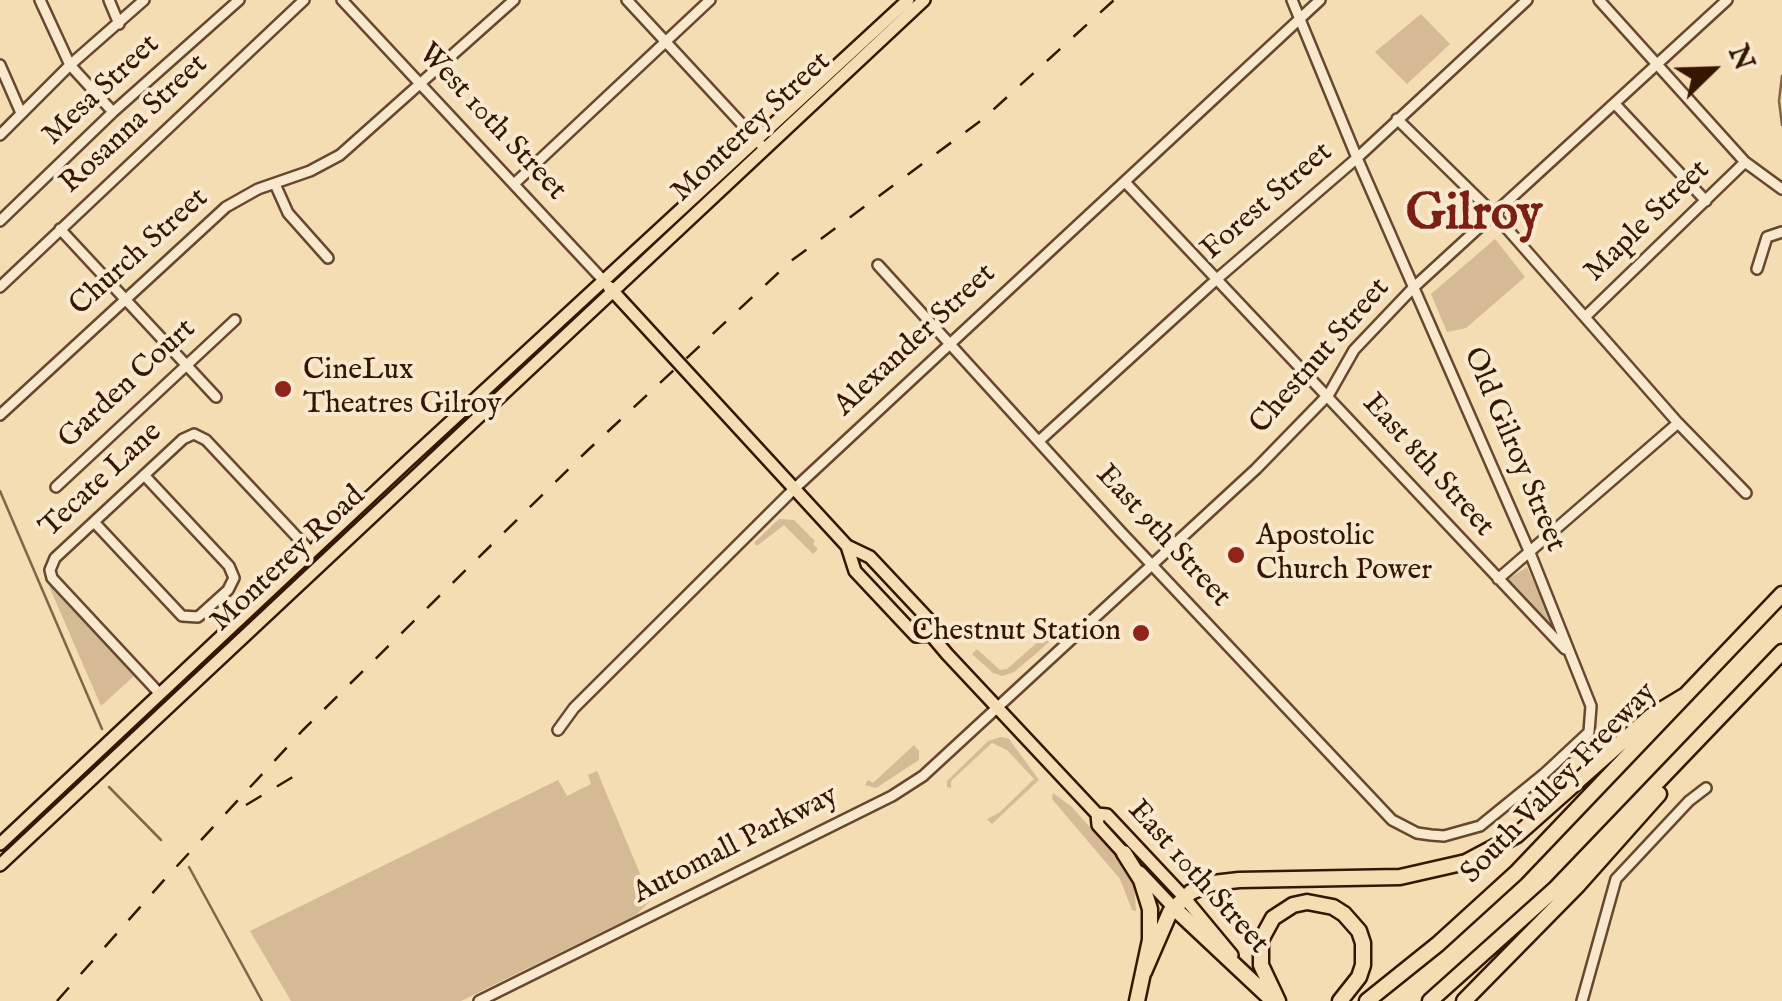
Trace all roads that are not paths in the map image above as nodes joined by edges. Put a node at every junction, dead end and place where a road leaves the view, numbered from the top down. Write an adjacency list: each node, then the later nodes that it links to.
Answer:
1 (40, 0): 21 (street)
2 (109, 0): 17 (street)
3 (144, 0): 17 (street)
4 (304, 0): 38 (street, Rosanna Street)
5 (342, 0): 22 (street, West 10th Street)
6 (514, 0): 22 (street, Church Street)
7 (627, 0): 18 (street)
8 (710, 0): 18 (street)
9 (1292, 0): 16 (street, Old Gilroy Street)
10 (1320, 0): 16 (street, Alexander Street)
11 (1527, 0): 26 (street, Forest Street)
12 (1599, 0): 19 (street)
13 (1726, 0): 19 (street, Chestnut Street)
14 (232, 2): 24 (street, Mesa Street)
15 (912, 2): 28 (main road, Monterey Street)
16 (1300, 19): 29 (street, Old Gilroy Street); 31 (street, Alexander Street)
17 (119, 24): 21 (street)
18 (666, 42): 28 (street); 33 (street)
19 (1658, 64): 23 (street, Chestnut Street); 30 (street)
20 (0, 65): 25 (street)
21 (70, 65): 24 (street); 25 (street)
22 (421, 83): 32 (street, Church Street); 33 (street, West 10th Street)
23 (1615, 104): 35 (street); 36 (street, Chestnut Street)
24 (113, 112): 37 (street, Mesa Street)
25 (22, 113): 27 (street)
26 (1397, 119): 29 (street, Forest Street); 36 (street)
27 (0, 135)
28 (760, 144): 44 (main road, Monterey Street); 47 (main road, Monterey Street)
29 (1357, 158): 43 (street, Forest Street); 46 (street, Old Gilroy Street)
30 (1746, 162): 34 (street); 35 (street, Maple Street)
31 (1125, 182): 43 (street, East 8th Street); 51 (street, Alexander Street)
32 (276, 184): 40 (street); 48 (street, Church Street)
33 (514, 184): 44 (street, West 10th Street)
34 (1782, 190)
35 (1706, 200): 49 (street, Maple Street)
36 (1495, 215): 46 (street, Chestnut Street); 49 (street)
37 (0, 221)
38 (60, 229): 45 (street, Rosanna Street); 48 (street)
39 (1782, 232): 42 (street)
40 (328, 258)
41 (878, 265): 51 (street, East 9th Street)
42 (1756, 270)
43 (1218, 278): 53 (street, East 8th Street); 57 (street, Forest Street)
44 (603, 280): 47 (main road, East 10th Street); 64 (main road, Monterey Road)
45 (0, 287)
46 (1414, 288): 53 (street, Chestnut Street); 65 (street, Old Gilroy Street)
47 (613, 292): 60 (main road, East 10th Street); 81 (main road, Monterey Road)
48 (125, 299): 52 (street); 55 (street, Church Street)
49 (1585, 317): 56 (street)
50 (235, 320): 52 (street, Garden Court)
51 (949, 345): 57 (street, East 9th Street); 60 (street, Alexander Street)
52 (186, 365): 54 (street); 59 (street, Garden Court)
53 (1328, 394): 66 (street, Chestnut Street); 67 (street, East 8th Street)
54 (216, 397)
55 (0, 416)
56 (1678, 423): 61 (street); 65 (street)
57 (1039, 441): 66 (street, East 9th Street)
58 (144, 475): 62 (street, Tecate Lane); 62 (street); 64 (street, Tecate Lane)
59 (56, 487)
60 (794, 489): 63 (main road, East 10th Street); 75 (street, Alexander Street)
61 (1746, 493)
62 (94, 522): 72 (street, Tecate Lane)
63 (847, 546): 69 (main road, East 10th Street); 69 (main road, East 10th Street)
64 (311, 552): 72 (main road, Monterey Road)
65 (1530, 553): 67 (street); 71 (street, Old Gilroy Street)
66 (1154, 566): 74 (street, Chestnut Street); 78 (street, East 9th Street)
67 (1498, 579): 71 (street, East 8th Street)
68 (1782, 594): 73 (highway, South Valley Freeway)
69 (930, 635): 74 (main road, East 10th Street)
70 (1782, 652): 83 (highway); 93 (highway)
71 (1569, 653): 78 (street, Old Gilroy Street)
72 (160, 694): 79 (main road, Monterey Road)
73 (1684, 696): 82 (highway); 90 (highway, South Valley Freeway)
74 (998, 708): 77 (main road, East 10th Street); 85 (street, Automall Parkway)
75 (558, 730)
76 (1706, 788): 94 (street)
77 (1097, 814): 80 (main road, East 10th Street); 82 (main road, East 10th Street)
78 (1417, 834)
79 (0, 844)
80 (1124, 854): 82 (main road, East 10th Street); 84 (highway)
81 (0, 865)
82 (1178, 902): 84 (highway); 88 (highway, East 10th Street)
83 (1504, 937): 91 (highway); 92 (highway)
84 (1144, 972): 87 (highway)
85 (498, 997): 86 (street, Automall Parkway)
86 (478, 1001)
87 (1137, 1001)
88 (1275, 1001): 89 (highway)
89 (1340, 1001)
90 (1368, 1001)
91 (1430, 1001)
92 (1438, 1001)
93 (1464, 1001)
94 (1582, 1001)

